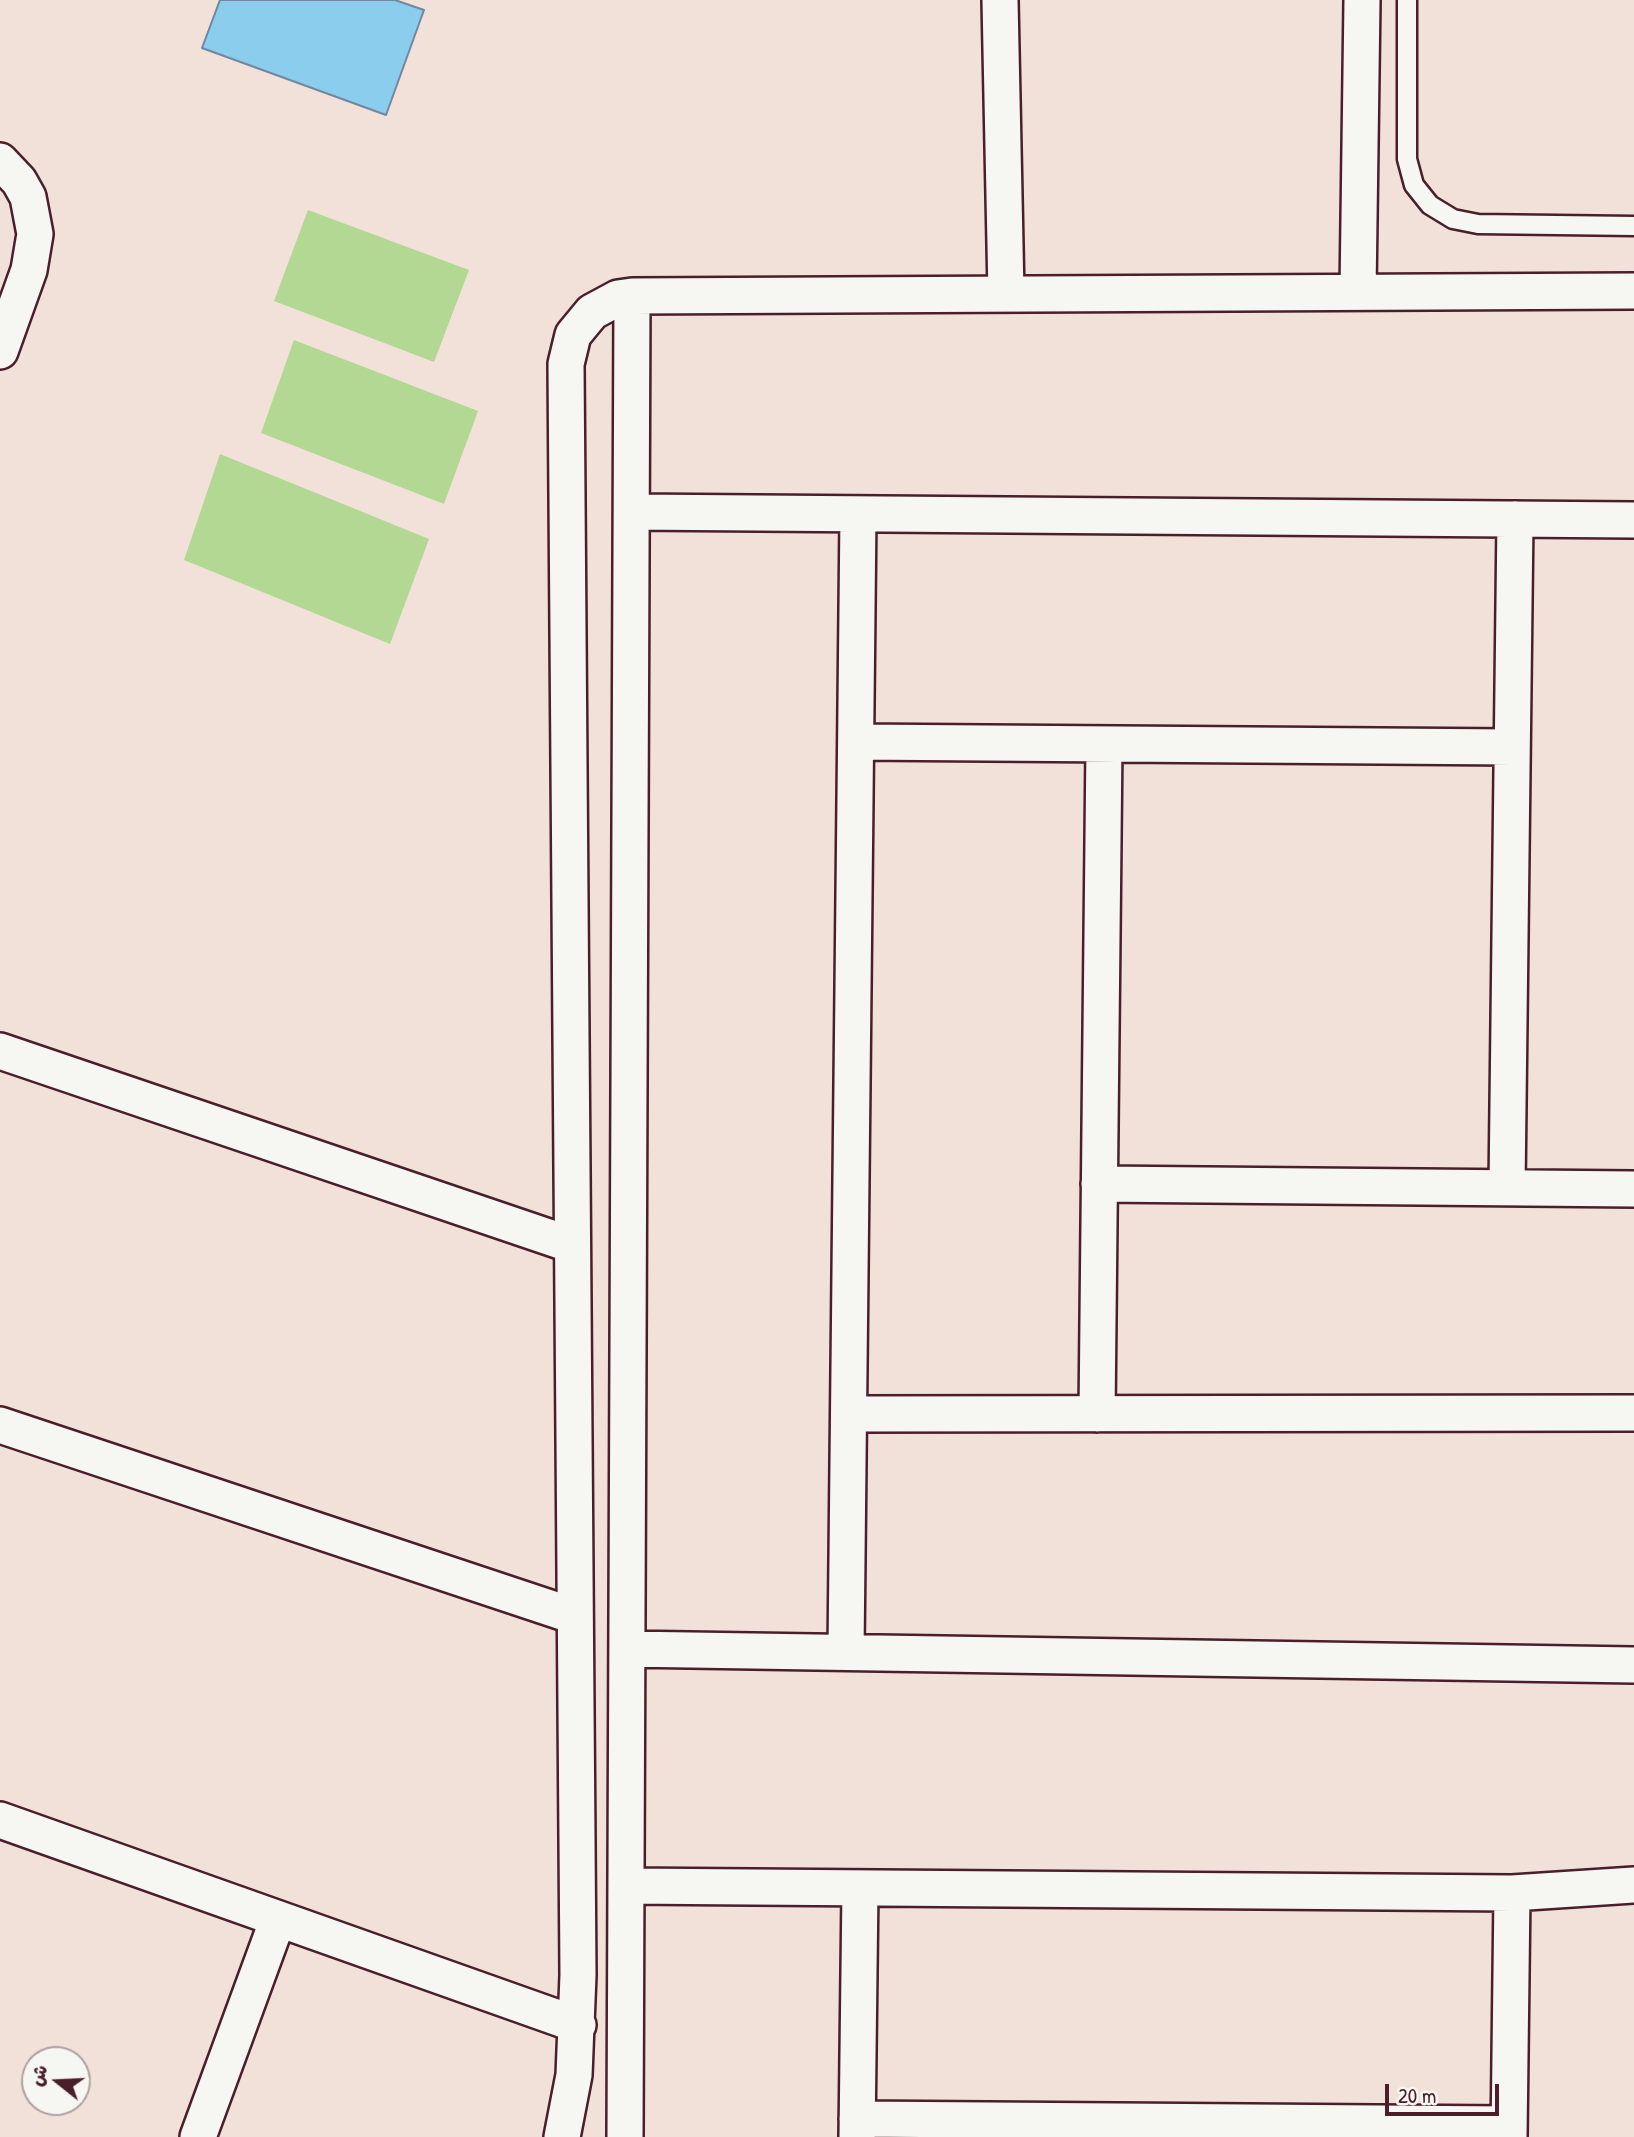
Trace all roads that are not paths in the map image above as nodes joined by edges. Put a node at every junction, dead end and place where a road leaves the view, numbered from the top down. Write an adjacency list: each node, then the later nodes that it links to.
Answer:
1 (1000, 0): 8 (street)
2 (1362, 0): 7 (street)
3 (1407, 0): 5 (lane)
4 (0, 161): 10 (street)
5 (1634, 226)
6 (1634, 291): 7 (street)
7 (1358, 292): 8 (street)
8 (1006, 294): 9 (street)
9 (632, 296): 11 (street); 22 (street)
10 (0, 351)
11 (632, 512): 12 (street); 28 (street)
12 (858, 514): 13 (street); 15 (street)
13 (1514, 519): 14 (street); 17 (street)
14 (1634, 520)
15 (856, 742): 16 (street); 24 (street)
16 (1104, 744): 17 (street); 19 (street)
17 (1512, 747): 20 (street)
18 (0, 1051): 22 (street)
19 (1099, 1185): 20 (street); 25 (street)
20 (1507, 1188): 21 (street)
21 (1634, 1189)
22 (572, 1245): 27 (street)
23 (1634, 1413): 25 (street)
24 (849, 1415): 25 (street); 29 (street)
25 (1097, 1415)
26 (0, 1425): 27 (street)
27 (574, 1616): 37 (street)
28 (627, 1648): 29 (street); 33 (street)
29 (846, 1652): 30 (street)
30 (1634, 1665)
31 (0, 1820): 36 (street)
32 (1634, 1885): 35 (street)
33 (626, 1886): 34 (street); 43 (street)
34 (860, 1888): 35 (street); 38 (street)
35 (1512, 1893): 40 (street)
36 (278, 1919): 37 (street); 41 (street)
37 (578, 2025): 42 (street)
38 (857, 2128): 39 (street)
39 (1103, 2129): 40 (street)
40 (1509, 2131)
41 (198, 2137)
42 (562, 2137)
43 (625, 2137)

